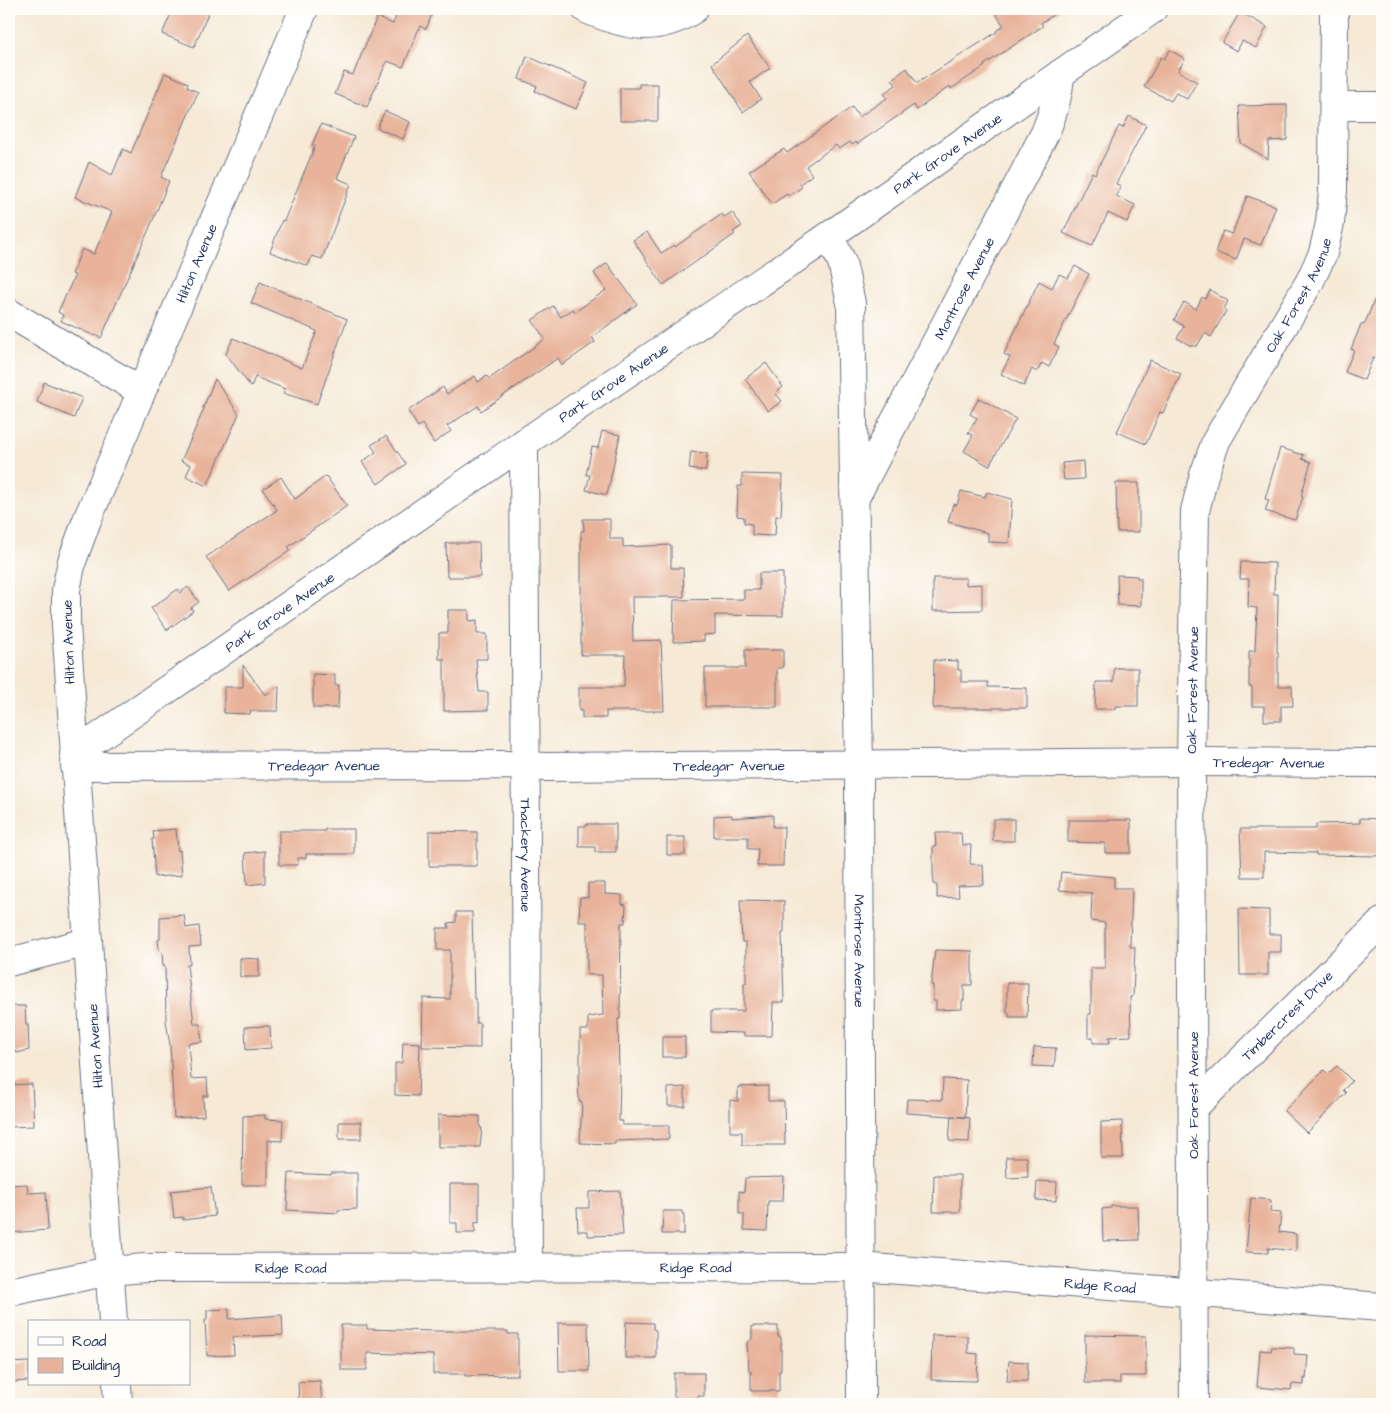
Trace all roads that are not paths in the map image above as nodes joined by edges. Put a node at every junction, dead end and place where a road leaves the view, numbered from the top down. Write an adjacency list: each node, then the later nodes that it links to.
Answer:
1 (304, 9): 11 (street, Hilton Avenue)
2 (586, 9): 3 (street)
3 (694, 9)
4 (1153, 9): 6 (street, Park Grove Avenue)
5 (1334, 9): 7 (street, Oak Forest Avenue)
6 (1060, 74): 9 (street, Park Grove Avenue); 13 (street, Montrose Avenue)
7 (1334, 106): 8 (street); 15 (street, Oak Forest Avenue)
8 (1382, 106)
9 (829, 236): 12 (street, Park Grove Avenue); 13 (street, Montrose Avenue)
10 (9, 313): 11 (street)
11 (141, 391): 14 (street, Hilton Avenue)
12 (524, 443): 14 (street, Park Grove Avenue); 18 (street, Thackery Avenue)
13 (856, 498): 17 (street, Montrose Avenue)
14 (75, 760): 18 (street, Tredegar Avenue); 20 (street, Hilton Avenue)
15 (1191, 762): 16 (street, Tredegar Avenue); 17 (street, Tredegar Avenue); 22 (street, Oak Forest Avenue)
16 (1382, 763)
17 (858, 765): 18 (street, Tredegar Avenue); 23 (street, Montrose Avenue)
18 (525, 766): 24 (street, Thackery Avenue)
19 (1382, 922): 22 (street, Timbercrest Drive)
20 (88, 942): 21 (street); 25 (street, Hilton Avenue)
21 (9, 962)
22 (1193, 1108): 27 (street, Oak Forest Avenue)
23 (860, 1267): 24 (street, Ridge Road); 27 (street, Ridge Road); 32 (street, Montrose Avenue)
24 (528, 1268): 25 (street, Ridge Road)
25 (110, 1271): 26 (street, Ridge Road); 29 (street, Hilton Avenue)
26 (9, 1292)
27 (1194, 1292): 28 (street, Ridge Road); 33 (street, Oak Forest Avenue)
28 (1382, 1307)
29 (113, 1320)
30 (117, 1386): 31 (street)
31 (118, 1404)
32 (861, 1404)
33 (1194, 1404)

